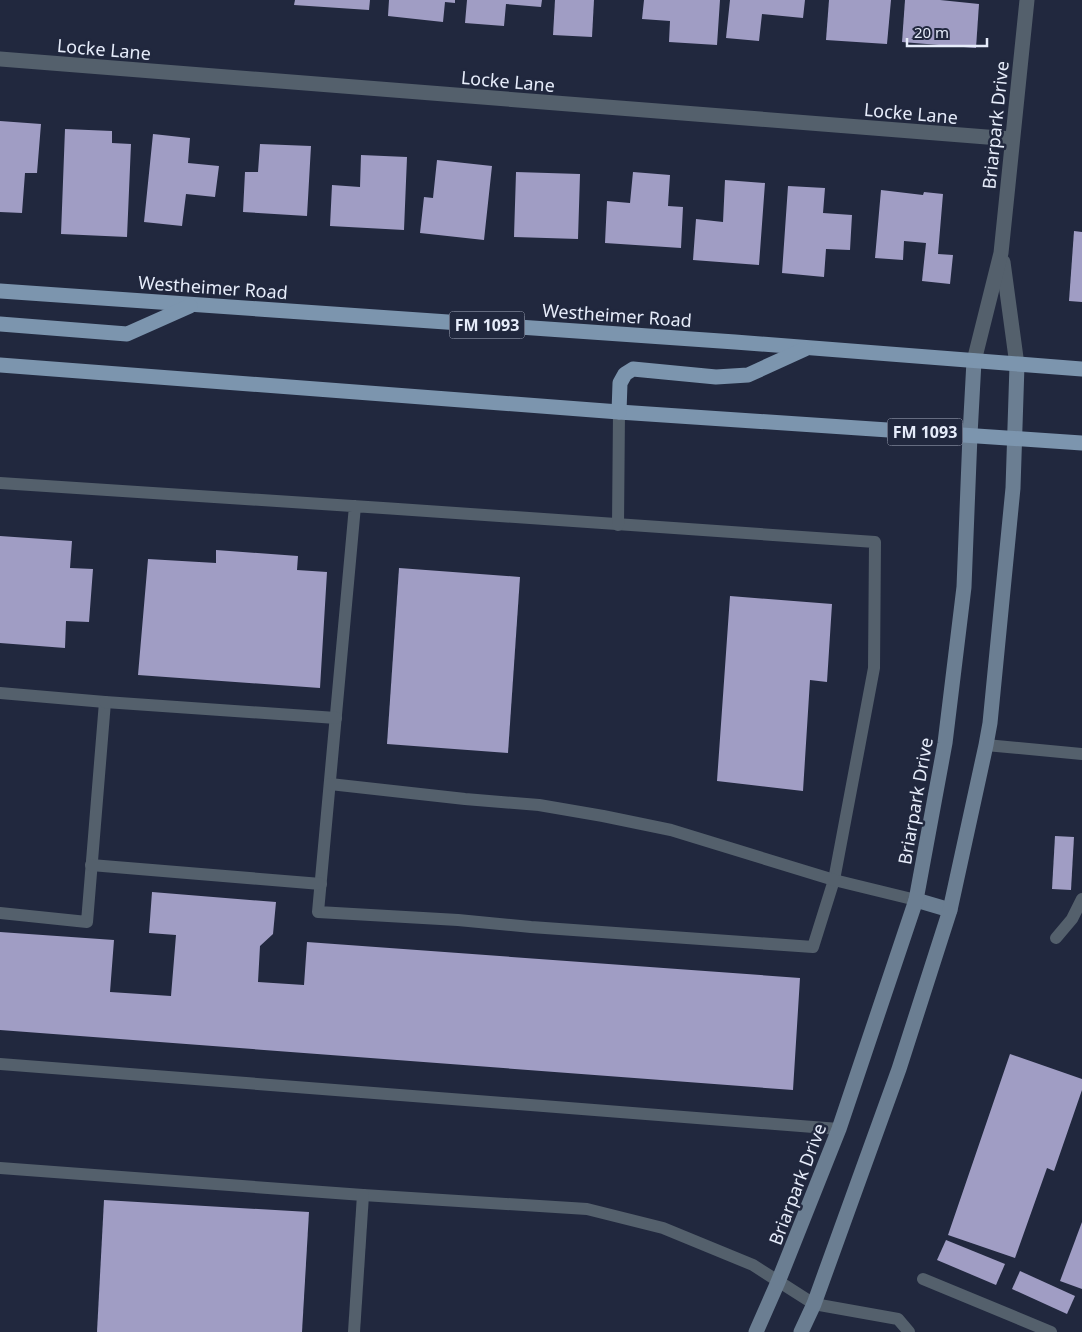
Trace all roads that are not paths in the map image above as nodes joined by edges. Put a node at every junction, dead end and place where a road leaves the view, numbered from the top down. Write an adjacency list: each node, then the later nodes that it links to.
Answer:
1 (1027, 0): 3 (street, Briarpark Drive)
2 (0, 60): 3 (street, Locke Lane)
3 (1012, 139): 4 (street, Briarpark Drive)
4 (1002, 253): 9 (street, Briarpark Drive); 11 (street, Briarpark Drive)
5 (0, 291): 6 (main road, Westheimer Road / FM 1093)
6 (194, 304): 7 (main road); 8 (main road, Westheimer Road / FM 1093)
7 (0, 324)
8 (807, 348): 9 (main road, Westheimer Road / FM 1093); 13 (main road)
9 (974, 361): 11 (main road, Westheimer Road / FM 1093); 14 (street, Briarpark Drive)
10 (0, 365): 13 (main road, FM 1093)
11 (1017, 365): 12 (main road, Westheimer Road / FM 1093); 15 (street, Briarpark Drive)
12 (1082, 369)
13 (619, 412): 14 (main road, FM 1093); 19 (lane)
14 (970, 435): 15 (main road, FM 1093); 30 (street, Briarpark Drive)
15 (1015, 439): 16 (main road, FM 1093); 23 (street, Briarpark Drive)
16 (1082, 443)
17 (0, 483): 18 (lane)
18 (355, 506): 19 (lane); 22 (lane)
19 (618, 525): 27 (lane)
20 (0, 693): 21 (lane)
21 (105, 702): 22 (lane); 26 (lane)
22 (336, 718): 25 (lane)
23 (986, 745): 24 (lane); 31 (street, Briarpark Drive)
24 (1082, 754)
25 (330, 784): 27 (lane); 28 (lane)
26 (91, 865): 28 (lane); 32 (lane)
27 (834, 880): 28 (lane); 30 (lane)
28 (321, 884)
29 (1082, 898): 33 (lane)
30 (916, 900): 31 (street); 36 (street, Briarpark Drive)
31 (950, 910): 41 (street, Briarpark Drive)
32 (0, 913)
33 (1077, 920): 34 (lane)
34 (1056, 938)
35 (0, 1064): 36 (lane)
36 (839, 1129): 40 (street, Briarpark Drive)
37 (0, 1168): 38 (lane)
38 (363, 1195): 40 (lane); 42 (lane)
39 (923, 1279): 46 (lane)
40 (778, 1282): 41 (lane); 43 (street, Briarpark Drive)
41 (814, 1304): 44 (street, Briarpark Drive); 45 (lane)
42 (354, 1332)
43 (756, 1332)
44 (801, 1332)
45 (909, 1332)
46 (1051, 1332)

